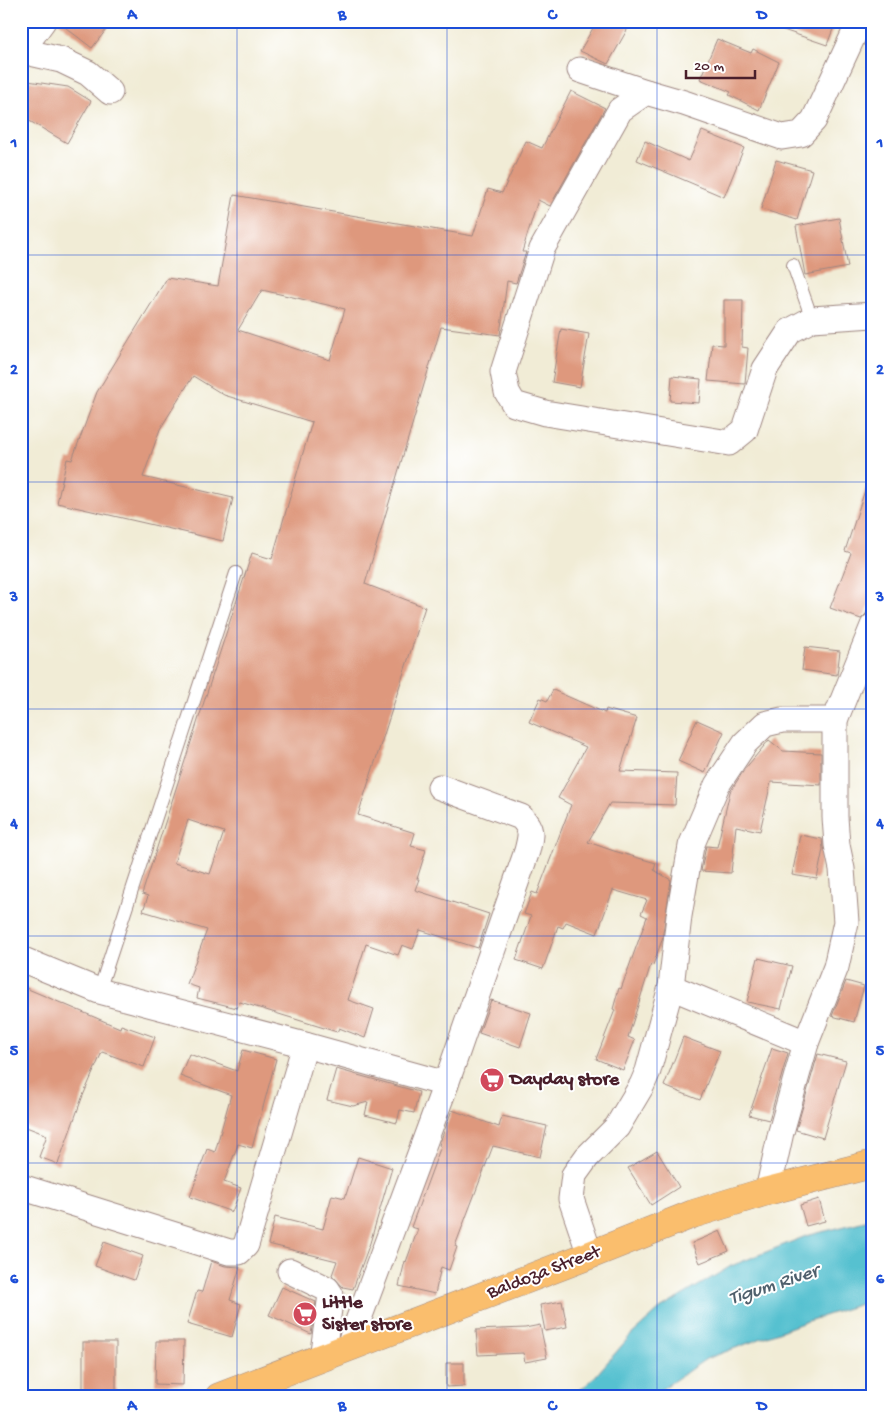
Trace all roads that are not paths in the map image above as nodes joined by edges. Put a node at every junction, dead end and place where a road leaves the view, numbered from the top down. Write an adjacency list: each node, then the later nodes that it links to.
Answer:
1 (43, 21): 3 (street)
2 (860, 21): 6 (street)
3 (22, 51): 5 (street)
4 (580, 70): 6 (street)
5 (110, 92)
6 (646, 92): 9 (street)
7 (793, 265): 9 (lane)
8 (873, 315): 9 (street)
9 (812, 319)
10 (236, 573): 16 (lane)
11 (873, 626): 12 (street)
12 (835, 720): 15 (street); 17 (street)
13 (440, 787): 19 (street)
14 (21, 959): 16 (street)
15 (671, 987): 17 (street); 23 (street)
16 (99, 992): 18 (street)
17 (806, 1043): 22 (street)
18 (305, 1046): 19 (street); 21 (street)
19 (446, 1084): 25 (street)
20 (873, 1164): 22 (main road, Baldoza Street)
21 (21, 1187)
22 (768, 1191): 23 (main road, Baldoza Street)
23 (590, 1256): 25 (main road, Baldoza Street)
24 (290, 1270): 26 (street)
25 (348, 1348): 26 (main road, Baldoza Street)
26 (322, 1358): 27 (main road, Baldoza Street)
27 (219, 1397)

